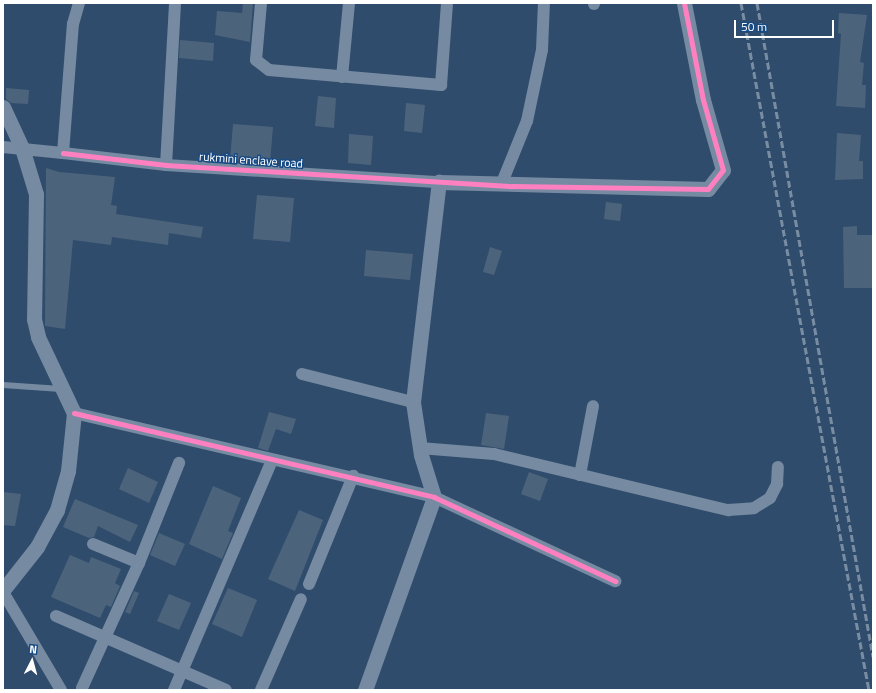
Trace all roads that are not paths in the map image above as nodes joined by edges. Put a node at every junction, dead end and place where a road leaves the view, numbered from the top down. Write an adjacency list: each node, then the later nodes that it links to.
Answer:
1 (79, 3): 12 (street)
2 (175, 3): 13 (street)
3 (261, 3): 8 (street)
4 (349, 3): 8 (street)
5 (447, 3): 8 (street)
6 (544, 3): 15 (street)
7 (684, 3): 15 (street)
8 (342, 77)
9 (3, 107): 11 (street)
10 (3, 147): 11 (street, rukmini enclave road)
11 (22, 148): 12 (street, rukmini enclave road); 18 (street)
12 (62, 153): 13 (street, rukmini enclave road)
13 (166, 165): 14 (street, rukmini enclave road)
14 (439, 182): 15 (street); 19 (street)
15 (501, 185)
16 (302, 374): 19 (street)
17 (3, 385): 18 (lane)
18 (64, 390): 21 (street)
19 (413, 402): 22 (street)
20 (593, 406): 26 (street)
21 (74, 413): 23 (street); 33 (street)
22 (420, 448): 26 (street); 28 (street)
23 (272, 460): 27 (street); 37 (street)
24 (179, 463): 30 (street)
25 (778, 467): 26 (street)
26 (580, 475)
27 (353, 476): 28 (street); 32 (street)
28 (434, 497): 31 (street); 43 (street)
29 (93, 544): 30 (street)
30 (139, 563): 36 (street)
31 (615, 581)
32 (308, 584)
33 (3, 591): 39 (street)
34 (301, 599): 42 (street)
35 (56, 616): 36 (street)
36 (104, 637): 37 (street); 38 (street)
37 (183, 672): 40 (street); 41 (street)
38 (82, 688)
39 (61, 690)
40 (174, 690)
41 (226, 690)
42 (261, 690)
43 (365, 690)

